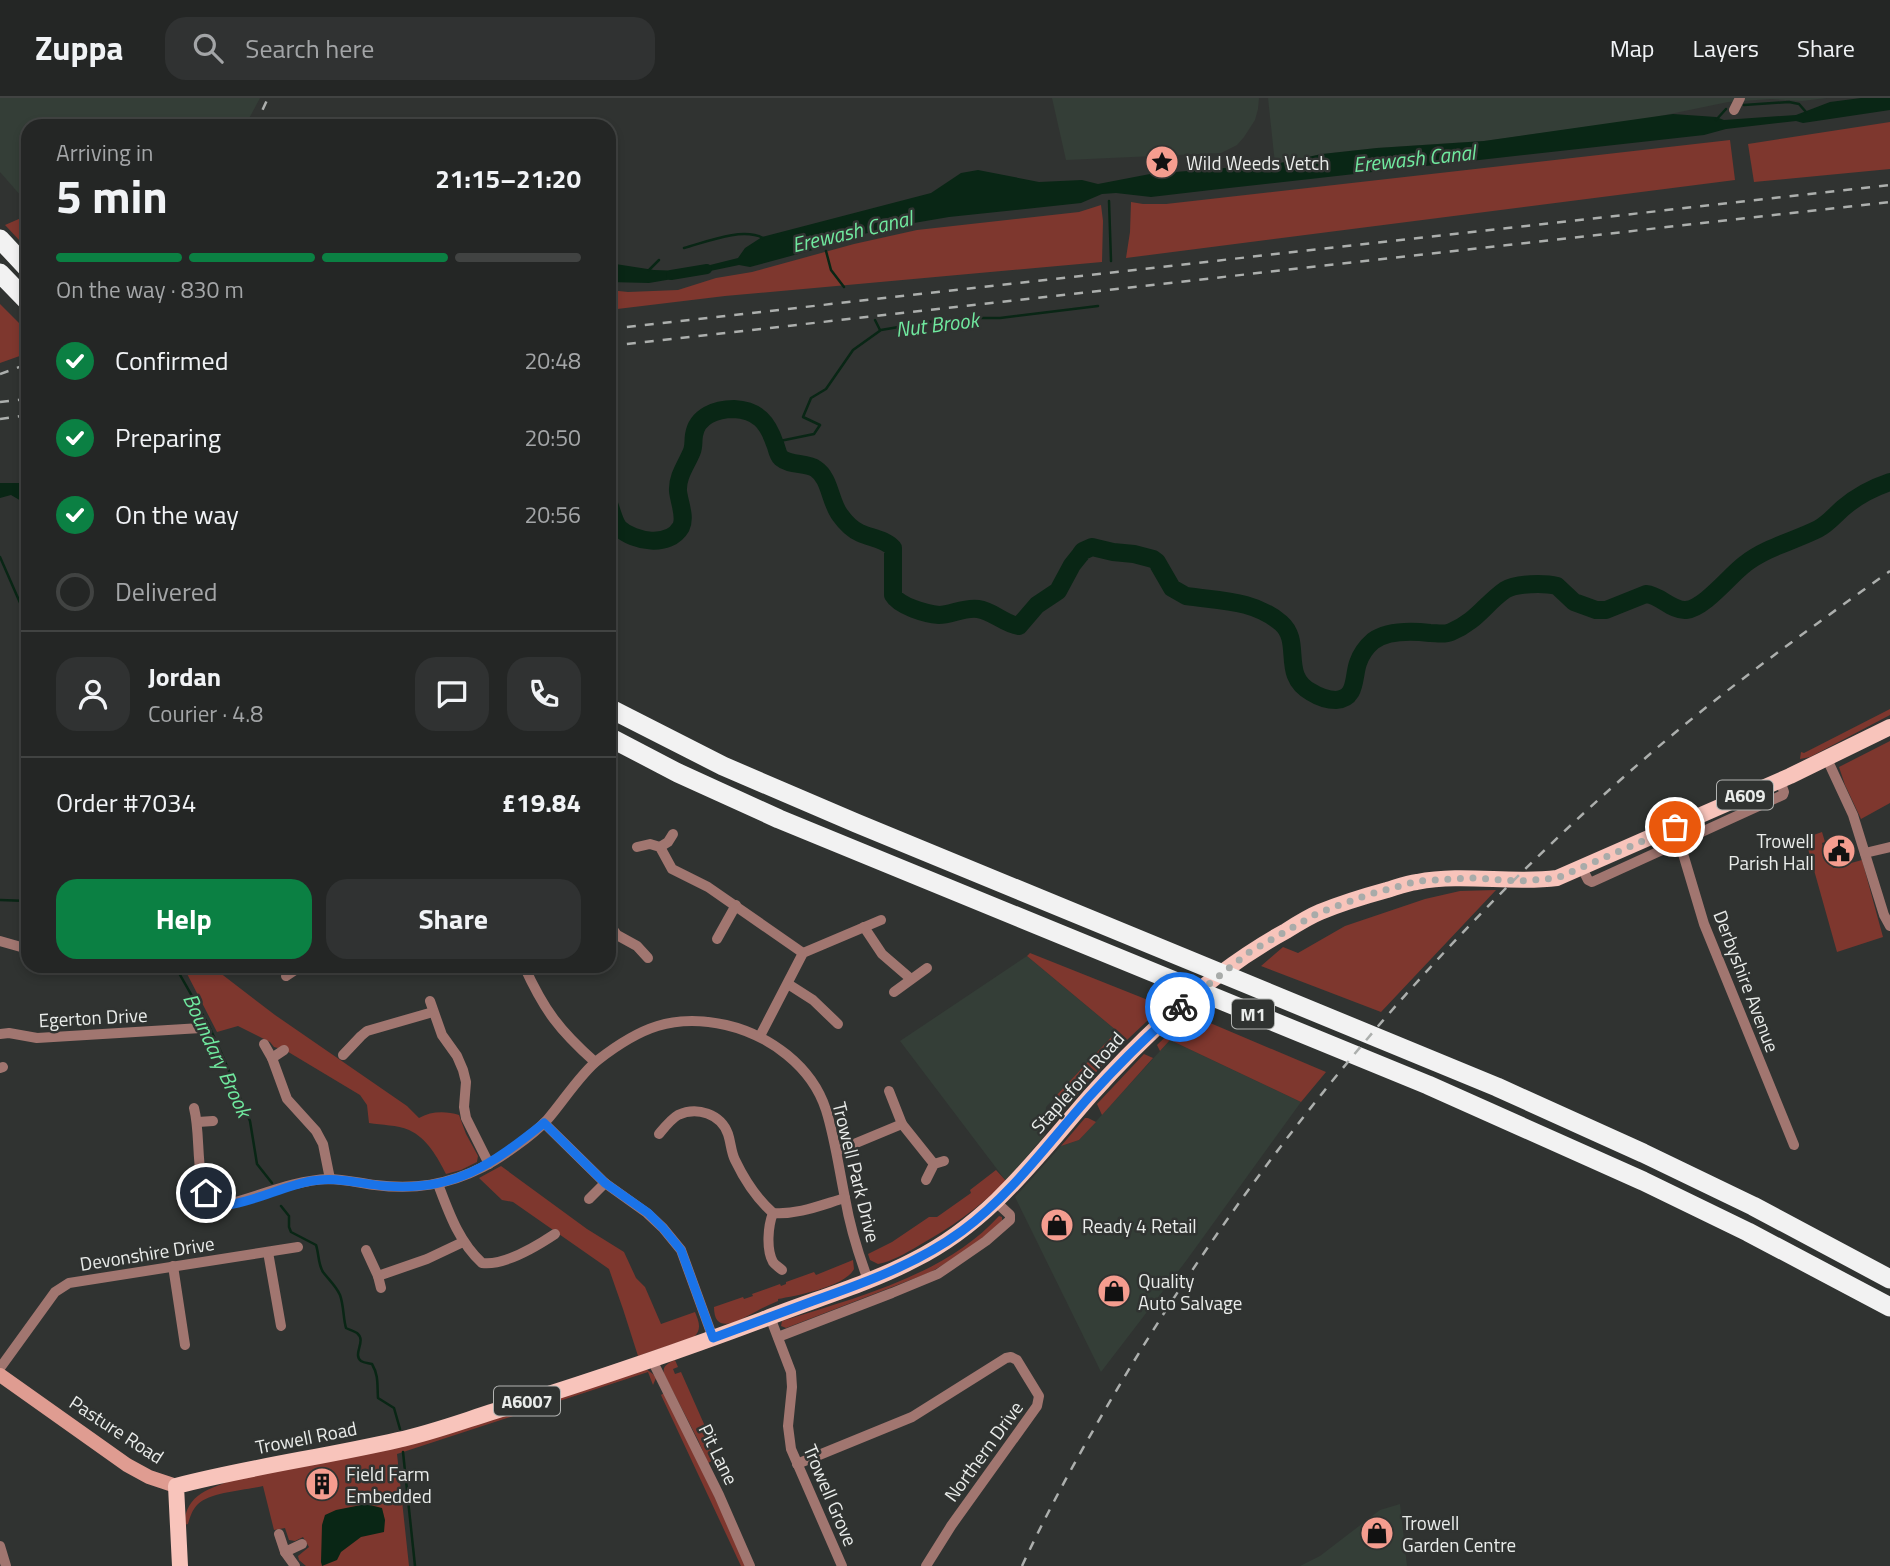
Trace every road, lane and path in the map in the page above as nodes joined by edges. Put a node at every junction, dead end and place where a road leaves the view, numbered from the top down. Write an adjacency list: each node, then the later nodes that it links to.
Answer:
1 (1740, 98): 2 (street)
2 (1734, 110)
3 (0, 239): 4 (highway)
4 (21, 262)
5 (2, 276): 6 (highway)
6 (21, 295)
7 (616, 712): 77 (highway, M1)
8 (1890, 727): 10 (main road, Stapleford Road / A609)
9 (616, 741): 80 (highway, M1)
10 (1827, 759): 12 (main road, Stapleford Road / A609); 16 (street)
11 (673, 834): 14 (street)
12 (1678, 834): 17 (main road, Stapleford Road / A609); 18 (street, Stapleford Road); 54 (street, Derbyshire Avenue)
13 (637, 847): 14 (street)
14 (660, 847): 19 (street)
15 (1890, 847): 16 (street)
16 (1866, 853): 21 (street)
17 (1599, 860): 18 (main road, Stapleford Road / A6007)
18 (1581, 868): 63 (main road, Stapleford Road / A6007)
19 (736, 905): 24 (street); 27 (street)
20 (881, 920): 22 (street)
21 (1890, 926)
22 (864, 927): 27 (street); 33 (street)
23 (617, 935): 28 (street)
24 (717, 939)
25 (0, 941): 26 (street)
26 (21, 948)
27 (803, 954): 34 (street)
28 (648, 958)
29 (927, 968): 33 (street)
30 (290, 973): 32 (street)
31 (527, 973): 46 (street)
32 (286, 976)
33 (911, 979): 35 (street)
34 (788, 984): 39 (street); 41 (street)
35 (894, 992)
36 (430, 1001): 37 (street)
37 (433, 1012): 44 (street); 56 (street)
38 (189, 1016): 40 (street, Egerton Drive)
39 (838, 1024)
40 (0, 1034)
41 (760, 1036): 46 (street, Trowell Park Drive); 55 (street, Trowell Park Drive)
42 (264, 1044): 45 (street)
43 (285, 1050): 45 (street)
44 (362, 1054)
45 (272, 1058): 57 (street)
46 (595, 1062): 51 (street, Trowell Park Drive)
47 (889, 1091): 52 (street)
48 (194, 1108): 50 (street)
49 (213, 1121): 50 (street)
50 (198, 1122): 64 (street)
51 (544, 1123): 56 (street, Trowell Park Drive); 59 (street)
52 (902, 1124): 55 (street); 58 (street)
53 (659, 1134): 66 (street)
54 (1794, 1145)
55 (837, 1151): 61 (street, Trowell Park Drive)
56 (489, 1164): 60 (street, Trowell Park Drive)
57 (330, 1179): 60 (street, Trowell Park Drive); 64 (street, Trowell Park Drive)
58 (926, 1180)
59 (605, 1183): 62 (street); 84 (street)
60 (438, 1184): 68 (street)
61 (845, 1198): 66 (street); 78 (street, Trowell Park Drive)
62 (589, 1199)
63 (996, 1202): 78 (main road, Stapleford Road / A6007); 83 (street)
64 (213, 1205): 65 (street, Trowell Park Drive)
65 (197, 1211)
66 (773, 1213): 72 (street)
67 (555, 1234): 68 (street)
68 (463, 1242): 76 (street)
69 (298, 1247): 71 (street, Devonshire Drive)
70 (366, 1250): 76 (street)
71 (268, 1252): 73 (street, Devonshire Drive); 82 (street)
72 (773, 1261): 74 (street); 75 (street)
73 (173, 1266): 85 (street); 87 (street, Devonshire Drive)
74 (782, 1270)
75 (764, 1271)
76 (378, 1276): 79 (street)
77 (1890, 1279)
78 (868, 1280): 81 (main road, Stapleford Road / A6007)
79 (380, 1288)
80 (1890, 1307)
81 (770, 1317): 83 (street, Trowell Grove); 84 (main road, Stapleford Road / A6007)
82 (281, 1326)
83 (778, 1337): 90 (street, Trowell Grove)
84 (713, 1338): 86 (main road, Stapleford Road / A6007)
85 (185, 1345)
86 (652, 1360): 89 (main road, Stapleford Road / A6007); 100 (street, Pit Lane)
87 (0, 1368)
88 (0, 1375): 92 (main road, Pasture Road)
89 (401, 1439): 91 (main road, Trowell Road / A6007)
90 (797, 1464): 101 (street, Trowell Grove); 102 (street, Northern Drive)
91 (219, 1475): 92 (main road, Pasture Road / A6007)
92 (176, 1486): 98 (main road)
93 (279, 1534): 96 (street)
94 (302, 1544): 96 (street)
95 (0, 1546): 97 (street)
96 (285, 1552): 99 (street)
97 (6, 1566)
98 (180, 1566)
99 (295, 1566)
100 (750, 1566)
101 (842, 1566)
102 (926, 1566)

